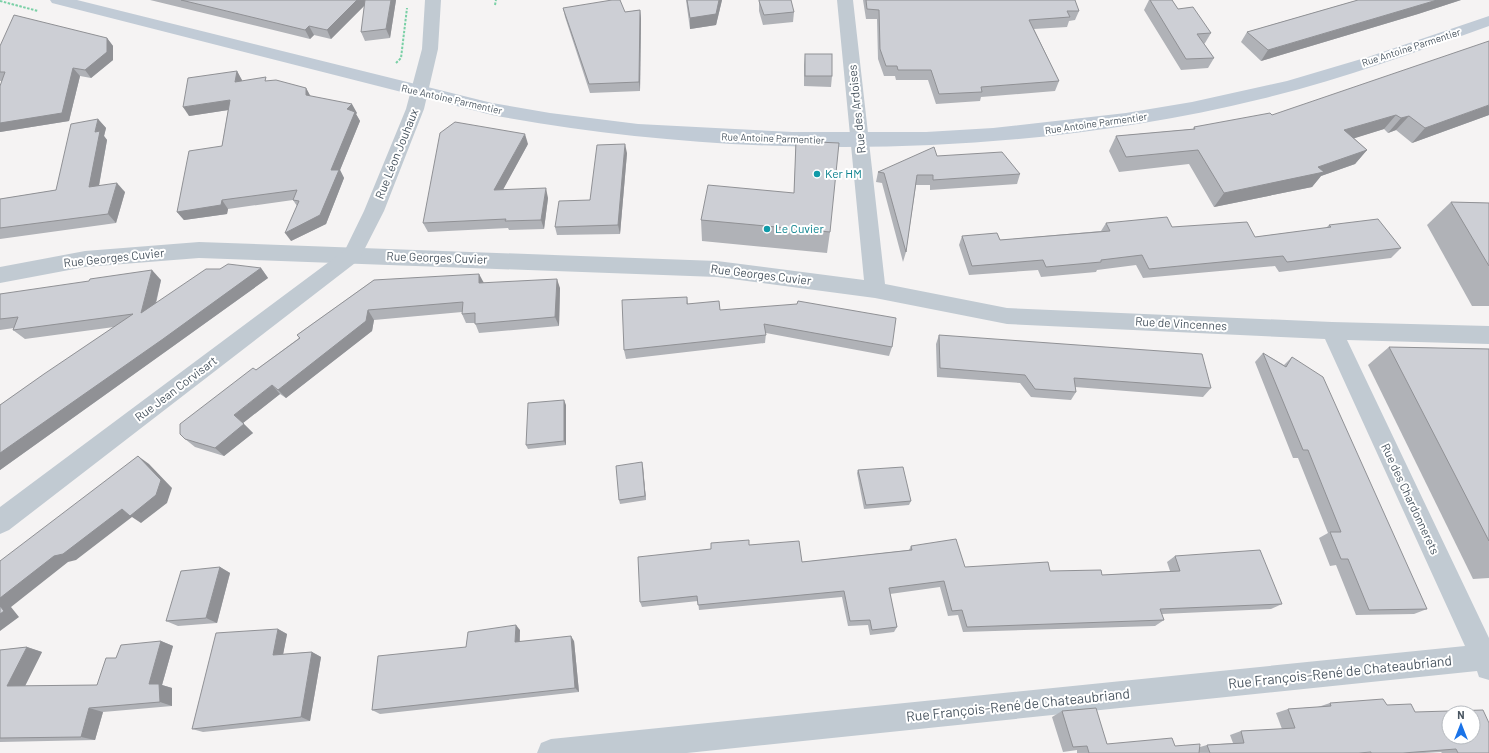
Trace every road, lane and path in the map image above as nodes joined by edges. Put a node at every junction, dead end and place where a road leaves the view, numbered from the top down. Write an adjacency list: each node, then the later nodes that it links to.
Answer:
1 (58, 0): 11 (main road, Rue Antoine Parmentier)
2 (434, 0): 11 (street, Rue Léon Jouhaux)
3 (496, 0): 6 (path)
4 (845, 0): 12 (street, Rue des Ardoises)
5 (0, 1): 8 (path)
6 (495, 5)
7 (407, 8): 10 (path)
8 (42, 12)
9 (1489, 21): 12 (main road, Rue Antoine Parmentier)
10 (394, 64)
11 (421, 92): 12 (main road, Rue Antoine Parmentier); 13 (street, Rue Léon Jouhaux)
12 (861, 140): 15 (street, Rue des Ardoises)
13 (352, 256): 14 (street, Rue Georges Cuvier); 15 (street, Rue Georges Cuvier); 18 (street, Rue Jean Corvisart)
14 (0, 275)
15 (875, 290): 16 (street, Rue de Vincennes)
16 (1332, 331): 17 (street, Rue de Vincennes); 19 (street, Rue des Chardonnerets)
17 (1489, 335)
18 (0, 522)
19 (1486, 662): 20 (street, Rue François-René de Chateaubriand)
20 (551, 753)

